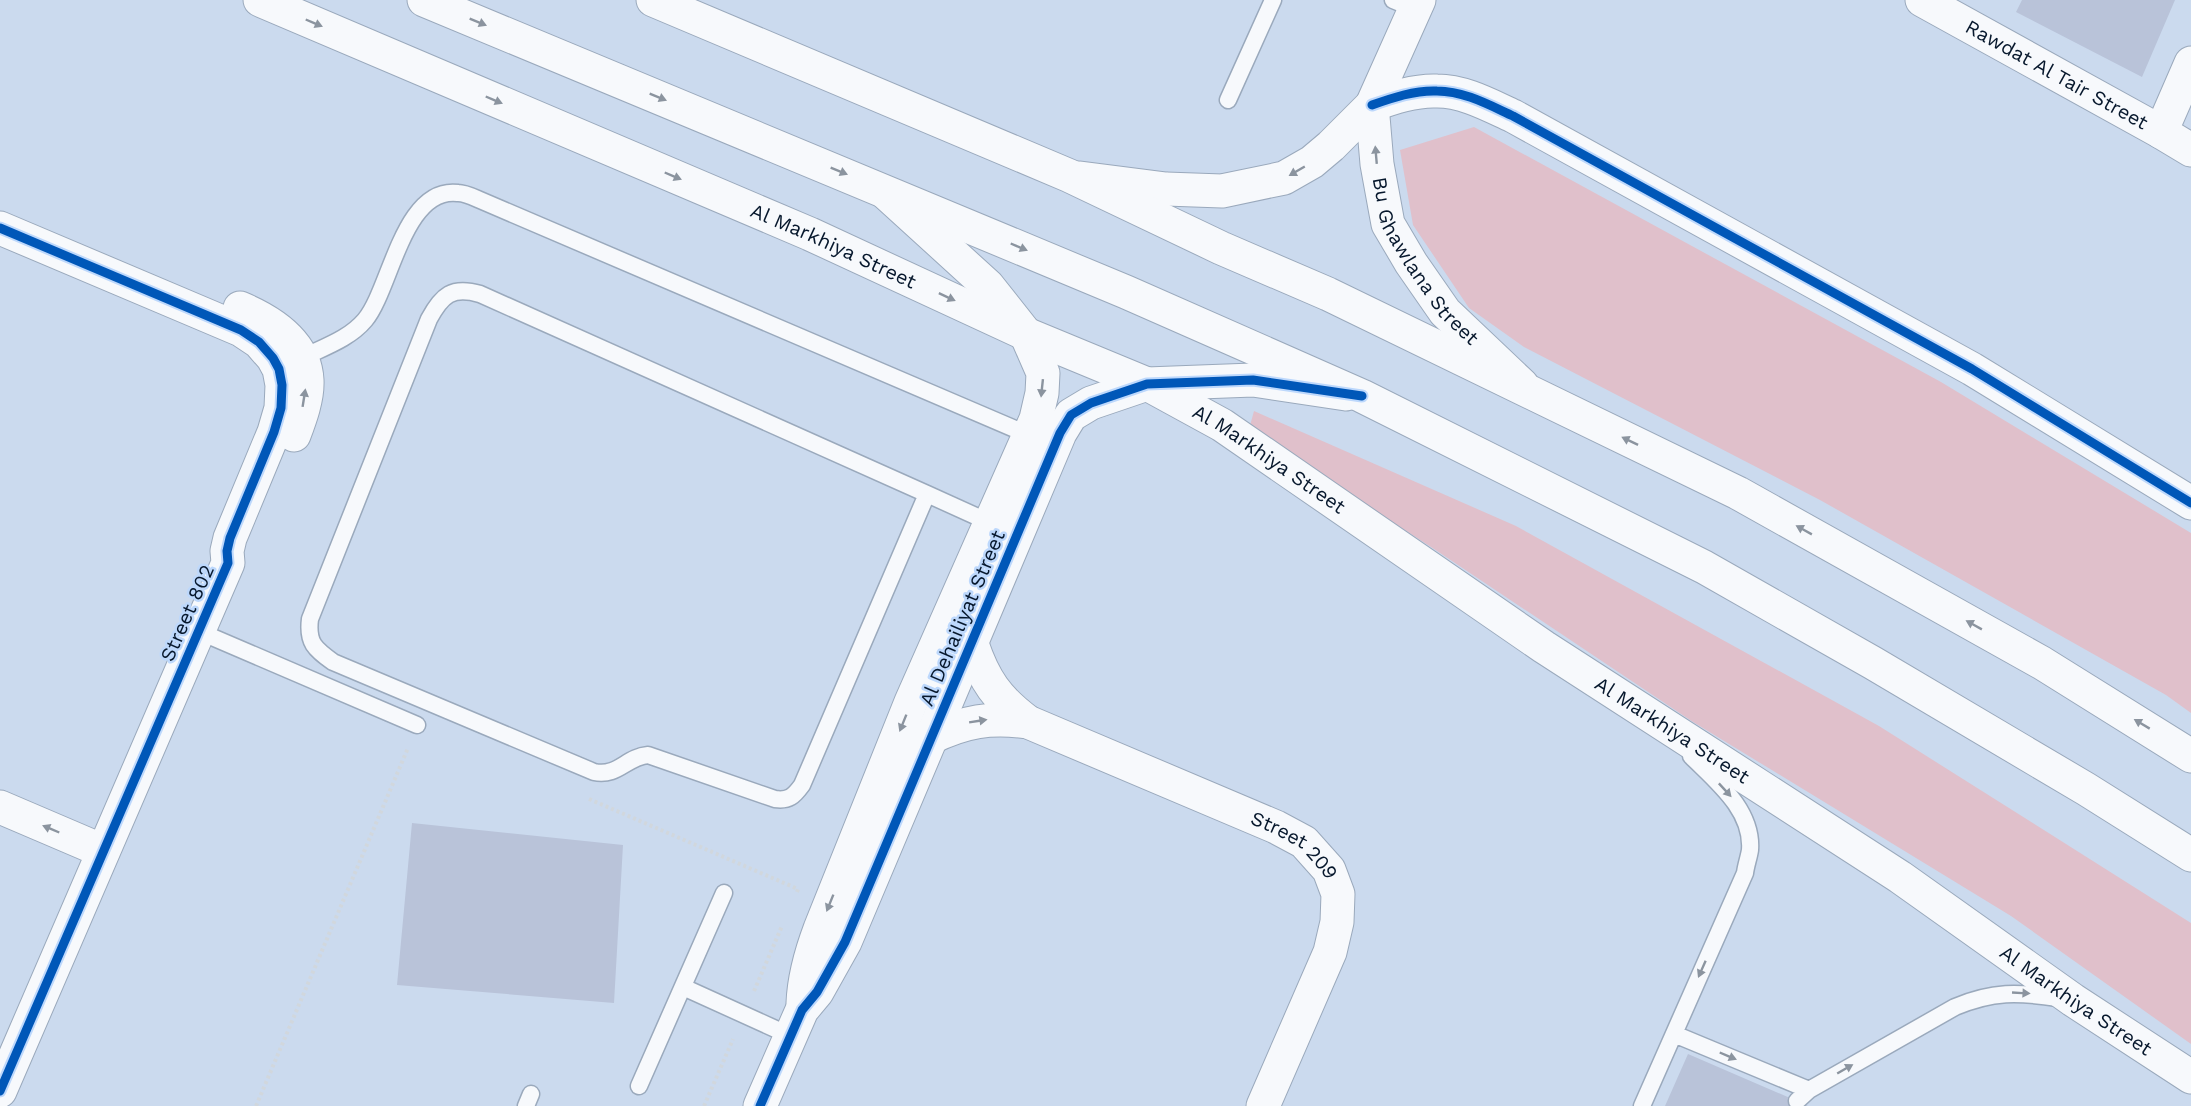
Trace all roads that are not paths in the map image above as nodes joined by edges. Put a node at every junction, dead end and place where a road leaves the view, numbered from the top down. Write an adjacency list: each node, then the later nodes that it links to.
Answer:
1 (261, 0): 16 (main road, Al Markhiya Street, one-way to 16)
2 (424, 0): 13 (main road, one-way to 13)
3 (653, 0): 12 (main road)
4 (1273, 0): 8 (lane)
5 (1922, 0): 10 (main road, Rawdat Al Tair Street)
6 (1409, 3): 9 (main road, Bu Ghawlana Street)
7 (2191, 63): 10 (main road)
8 (1228, 100)
9 (1372, 105): 12 (main road, Bu Ghawlana Street, one-way to 12); 19 (main road, Bu Ghawlana Street, one-way to 9); 23 (main road)
10 (2161, 132): 11 (main road, Rawdat Al Tair Street)
11 (2191, 150)
12 (1070, 176): 19 (main road)
13 (881, 189): 16 (main road, Al Dehailiyat Street); 20 (main road, one-way to 20)
14 (0, 207): 17 (main road, Street 802)
15 (0, 228): 25 (main road, Street 802)
16 (1026, 334): 18 (main road, Al Markhiya Street); 21 (main road, Al Dehailiyat Street, one-way to 21)
17 (302, 358): 21 (lane); 25 (main road, Street 802, one-way to 17)
18 (1147, 384): 20 (main road, Al Dehailiyat Street); 27 (main road, Al Dehailiyat Street); 28 (main road, Al Markhiya Street)
19 (1528, 391): 32 (main road, one-way to 19)
20 (1362, 396): 35 (main road)
21 (1029, 435): 24 (main road, Al Dehailiyat Street)
22 (927, 494): 22 (lane); 24 (lane)
23 (2191, 503)
24 (991, 523): 40 (main road, Al Dehailiyat Street, one-way to 40)
25 (228, 563): 26 (main road, Street 802)
26 (198, 631): 30 (lane); 36 (main road, Street 802)
27 (972, 644): 29 (main road, Street 209); 31 (main road, Al Dehailiyat Street)
28 (1654, 719): 39 (main road, Al Markhiya Street); 41 (lane, one-way to 41)
29 (1028, 722): 31 (main road, Street 209, one-way to 29); 46 (main road, Street 209)
30 (417, 725)
31 (930, 738): 40 (main road, Al Dehailiyat Street)
32 (2191, 756)
33 (0, 807): 36 (main road, one-way to 33)
34 (0, 830): 36 (main road)
35 (2191, 855)
36 (98, 862): 44 (main road, Street 802)
37 (724, 893): 38 (lane)
38 (683, 987): 40 (lane); 43 (lane)
39 (2073, 1000): 41 (lane, one-way to 39); 42 (main road, Al Markhiya Street)
40 (796, 1023): 45 (main road, Al Dehailiyat Street)
41 (1674, 1034): 47 (lane)
42 (2191, 1077)
43 (639, 1086)
44 (0, 1090)
45 (760, 1106)
46 (1263, 1106)
47 (1642, 1106)

